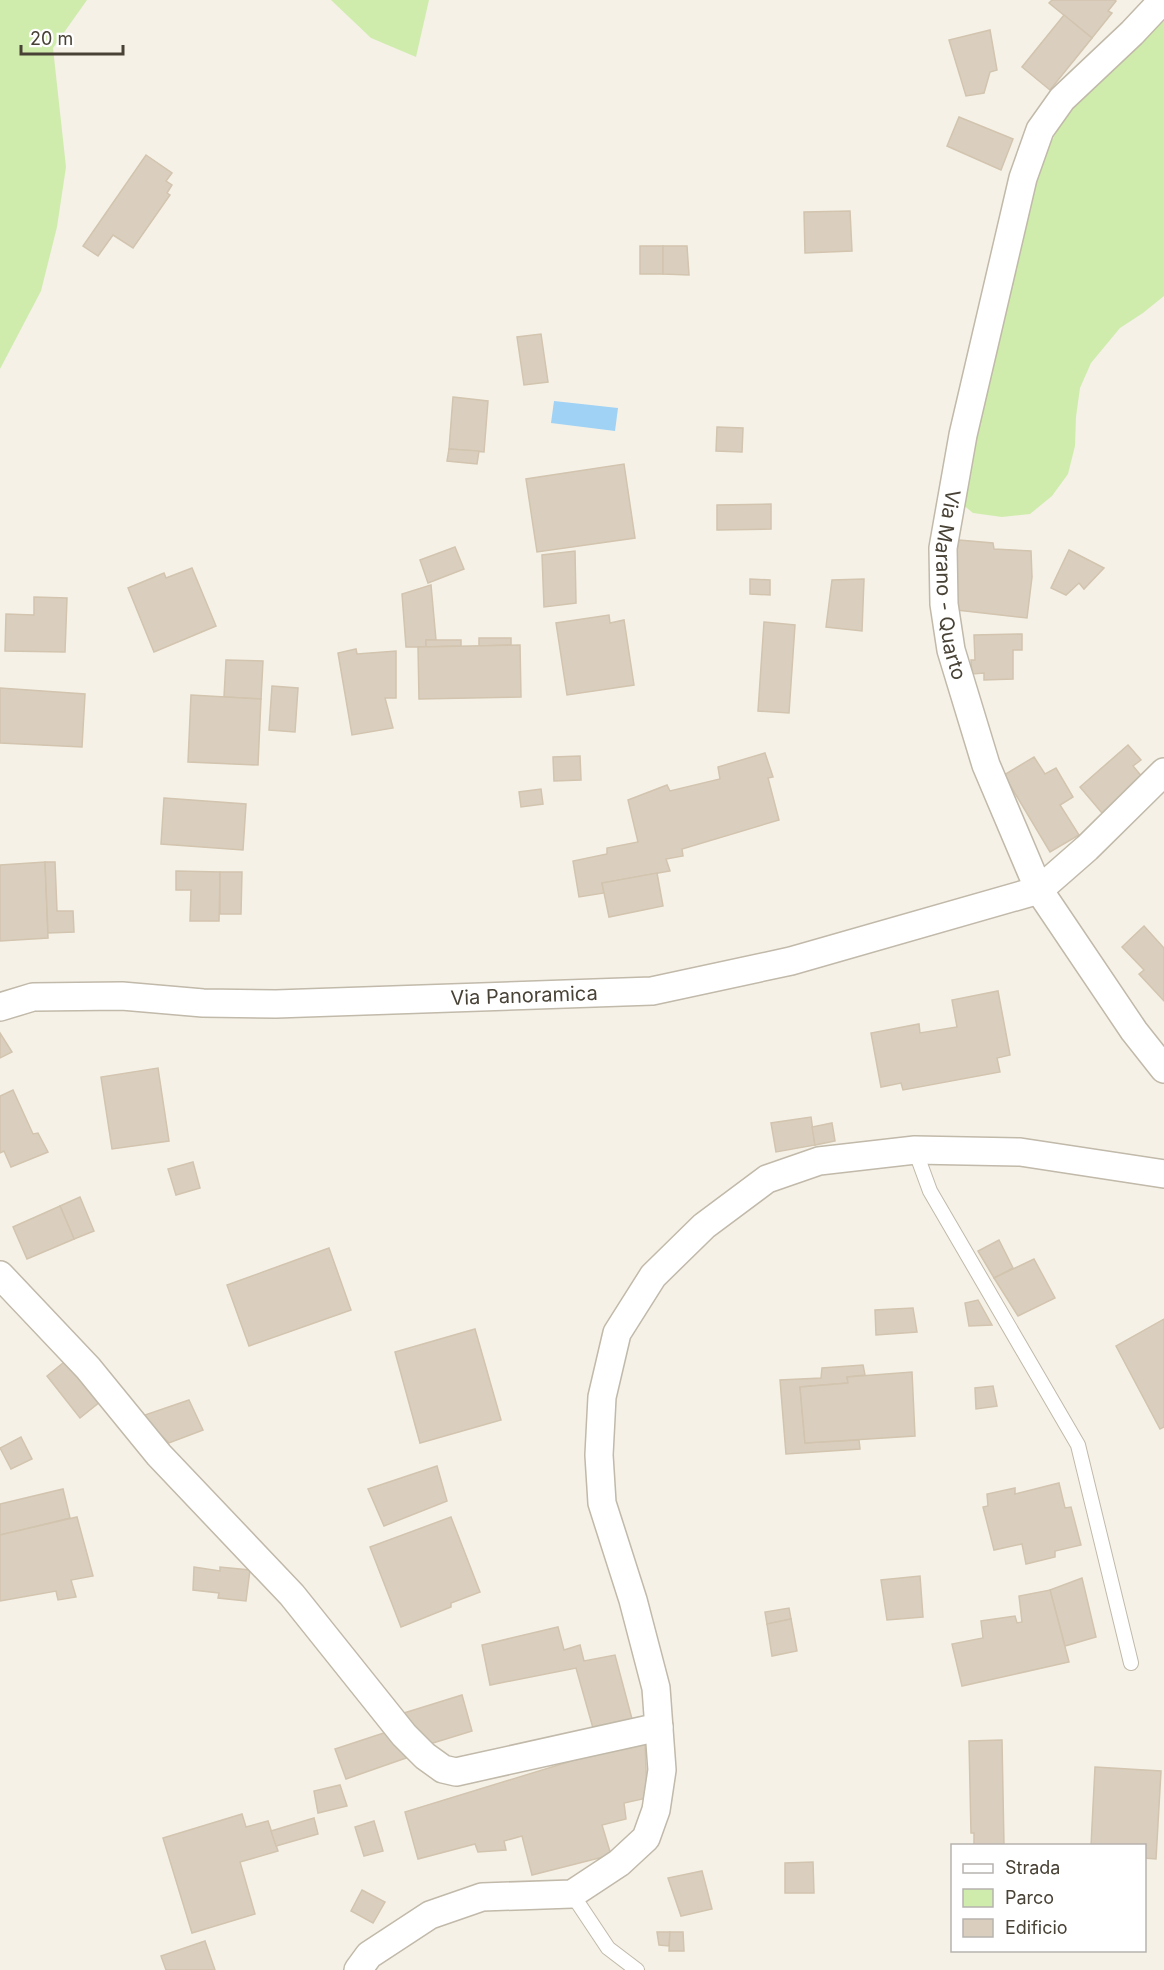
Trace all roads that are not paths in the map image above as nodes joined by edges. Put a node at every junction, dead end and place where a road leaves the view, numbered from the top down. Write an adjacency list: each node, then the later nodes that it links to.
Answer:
1 (1163, 0): 3 (street, Via Marano - Quarto)
2 (1164, 772): 3 (street)
3 (1039, 890): 4 (street, Via Panoramica); 5 (street, Via Marano - Quarto)
4 (0, 1007)
5 (1164, 1069)
6 (915, 1150): 7 (street); 9 (lane); 10 (street)
7 (1164, 1174)
8 (0, 1275): 10 (street)
9 (1131, 1663)
10 (659, 1727): 11 (street)
11 (572, 1893): 12 (street); 13 (lane)
12 (358, 1970)
13 (637, 1970)

